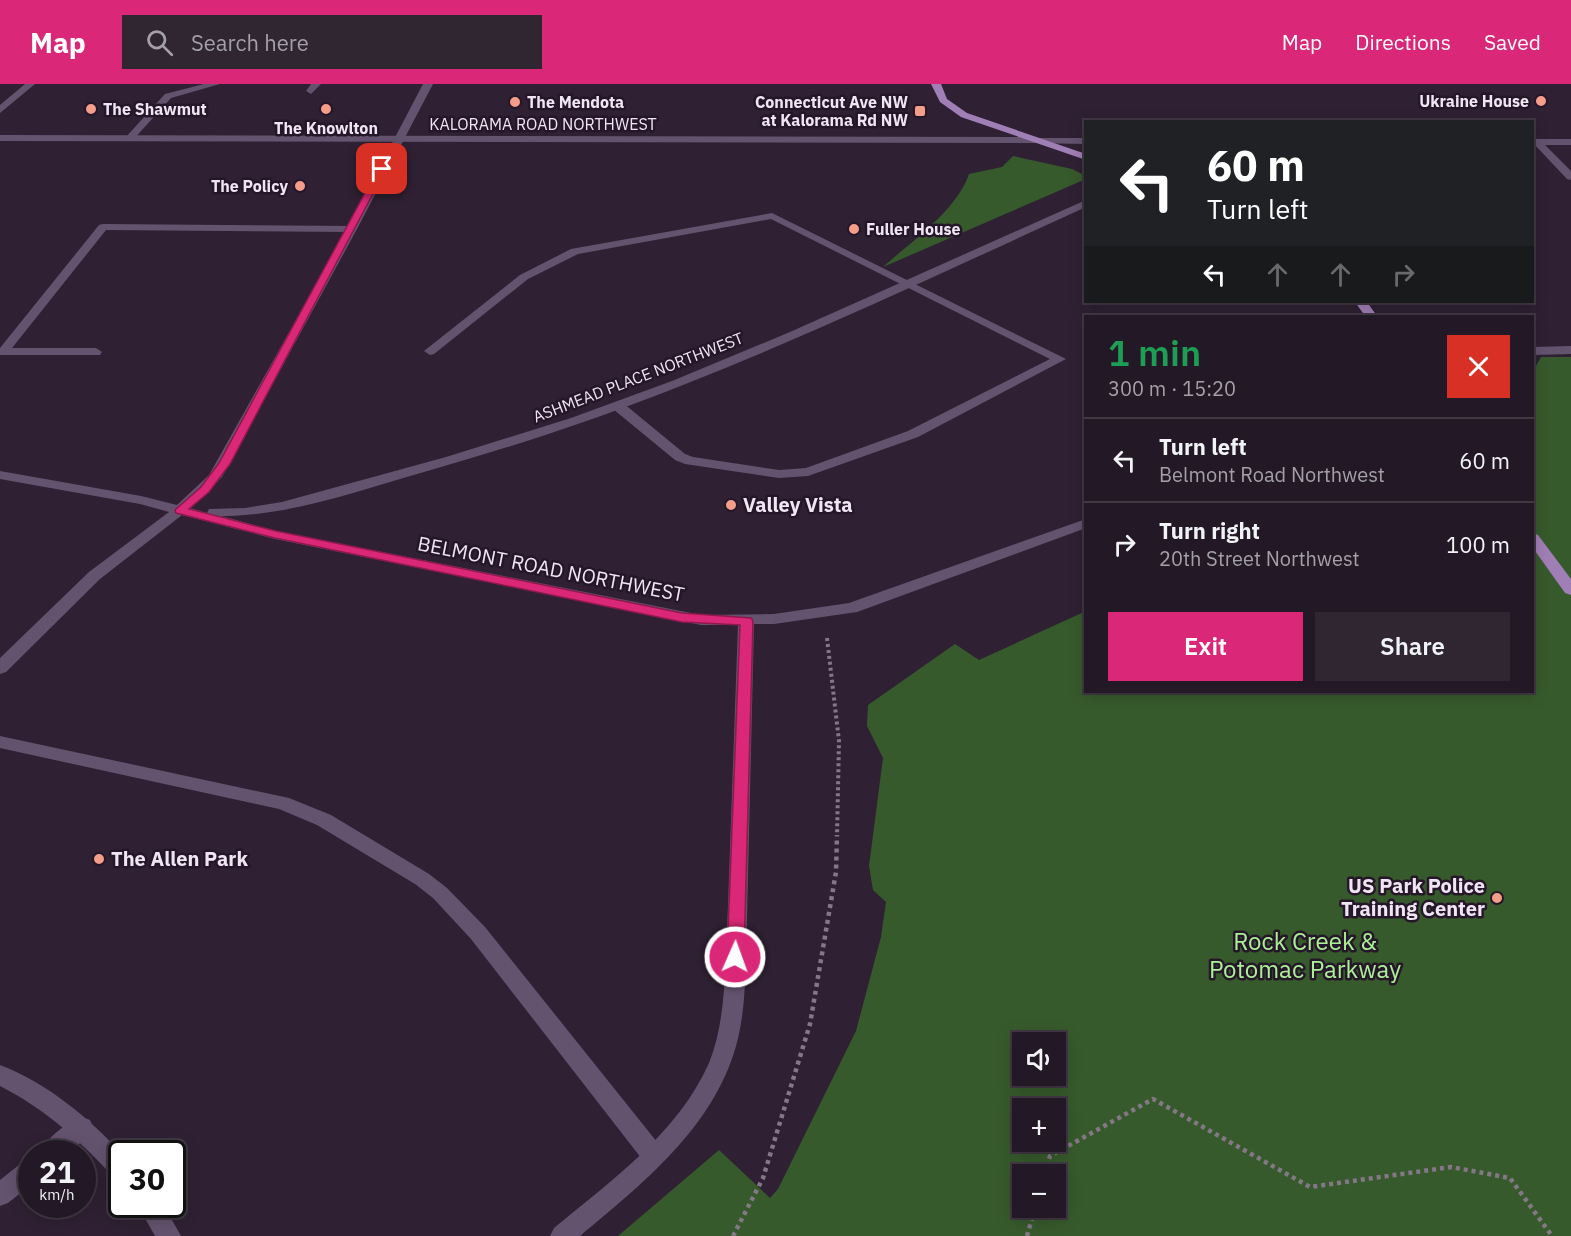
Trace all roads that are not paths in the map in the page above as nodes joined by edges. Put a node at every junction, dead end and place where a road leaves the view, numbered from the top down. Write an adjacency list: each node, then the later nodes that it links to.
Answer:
1 (30, 84): 5 (street)
2 (215, 84): 7 (street)
3 (428, 84): 8 (street)
4 (936, 84): 9 (main road)
5 (0, 110)
6 (0, 138): 7 (street, KALORAMA ROAD NORTHWEST)
7 (129, 139): 8 (street, KALORAMA ROAD NORTHWEST)
8 (398, 139): 9 (street, KALORAMA ROAD NORTHWEST); 16 (street)
9 (1035, 140): 10 (street, KALORAMA ROAD NORTHWEST); 13 (main road)
10 (1084, 141)
11 (1535, 142): 12 (street); 14 (street)
12 (1570, 143)
13 (1084, 156)
14 (1571, 177)
15 (1084, 204): 17 (street, ASHMEAD PLACE NORTHWEST)
16 (351, 229): 21 (street); 24 (street)
17 (906, 284): 19 (street); 22 (street, ASHMEAD PLACE NORTHWEST); 22 (street)
18 (1571, 350): 20 (street)
19 (430, 351)
20 (1534, 351)
21 (96, 352)
22 (618, 406): 24 (street, ASHMEAD PLACE NORTHWEST)
23 (0, 474): 24 (street, BELMONT ROAD NORTHWEST)
24 (181, 510): 28 (street, BELMONT ROAD NORTHWEST); 29 (street)
25 (1084, 524): 28 (street, BELMONT ROAD NORTHWEST)
26 (1534, 539): 27 (main road)
27 (1571, 590)
28 (746, 621): 35 (street)
29 (0, 668)
30 (0, 742): 35 (street)
31 (0, 1075): 32 (street)
32 (82, 1127): 33 (street); 34 (street)
33 (67, 1140)
34 (108, 1155)
35 (653, 1155): 40 (street)
36 (18, 1180): 37 (street)
37 (0, 1195)
38 (158, 1218): 39 (street)
39 (169, 1236)
40 (562, 1236)

